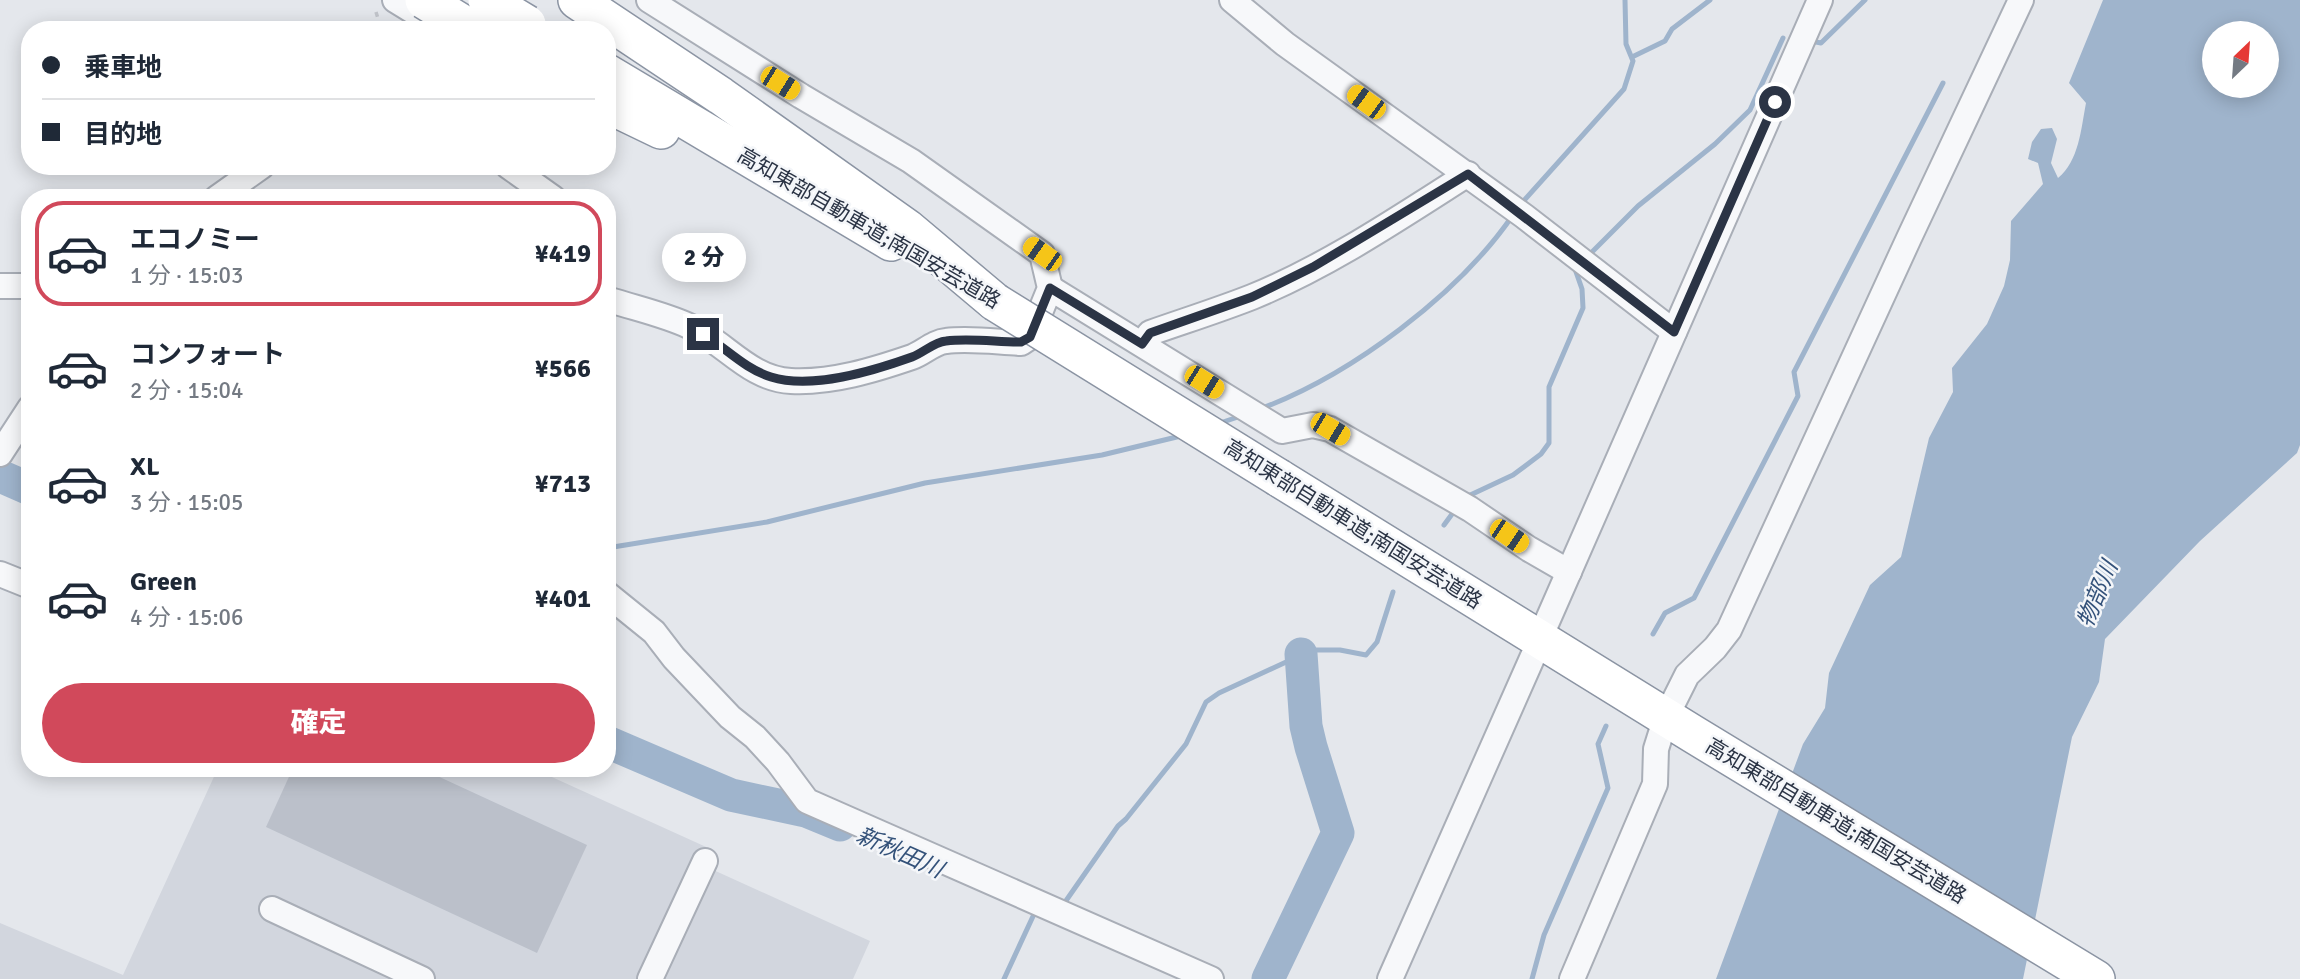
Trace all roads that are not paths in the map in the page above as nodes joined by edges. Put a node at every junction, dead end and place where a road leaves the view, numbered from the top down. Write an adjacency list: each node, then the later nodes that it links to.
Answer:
1 (424, 0): 11 (highway, bridge)
2 (487, 0): 9 (highway, bridge)
3 (649, 0): 25 (street)
4 (1820, 0): 28 (street)
5 (2021, 0): 38 (street)
6 (580, 1): 13 (highway)
7 (1237, 1): 17 (street)
8 (385, 5): 10 (street)
9 (524, 18): 12 (street)
10 (423, 21)
11 (458, 21)
12 (506, 21)
13 (610, 21)
14 (616, 25): 27 (highway)
15 (616, 78): 22 (highway, 高知東部自動車道;南国安芸道路)
16 (616, 108): 22 (highway)
17 (1468, 174): 28 (street); 29 (street)
18 (250, 175): 20 (street)
19 (521, 175): 21 (street)
20 (230, 189)
21 (540, 189)
22 (846, 216): 27 (highway, 高知東部自動車道;南国安芸道路)
23 (0, 286): 24 (street)
24 (21, 286)
25 (1050, 288): 26 (street); 29 (street)
26 (616, 302)
27 (995, 302): 38 (highway, 高知東部自動車道;南国安芸道路, bridge)
28 (1674, 332): 32 (street)
29 (1142, 344): 32 (street)
30 (21, 422): 31 (street)
31 (0, 454)
32 (1569, 572): 36 (street)
33 (0, 574): 34 (street)
34 (21, 582)
35 (616, 601): 43 (street)
36 (1546, 624)
37 (1533, 656): 44 (street)
38 (1675, 724): 45 (street); 46 (highway, 高知東部自動車道;南国安芸道路)
39 (705, 861): 42 (street)
40 (272, 909): 41 (street)
41 (422, 979)
42 (650, 979)
43 (1211, 979)
44 (1390, 979)
45 (1572, 979)
46 (2096, 979)

